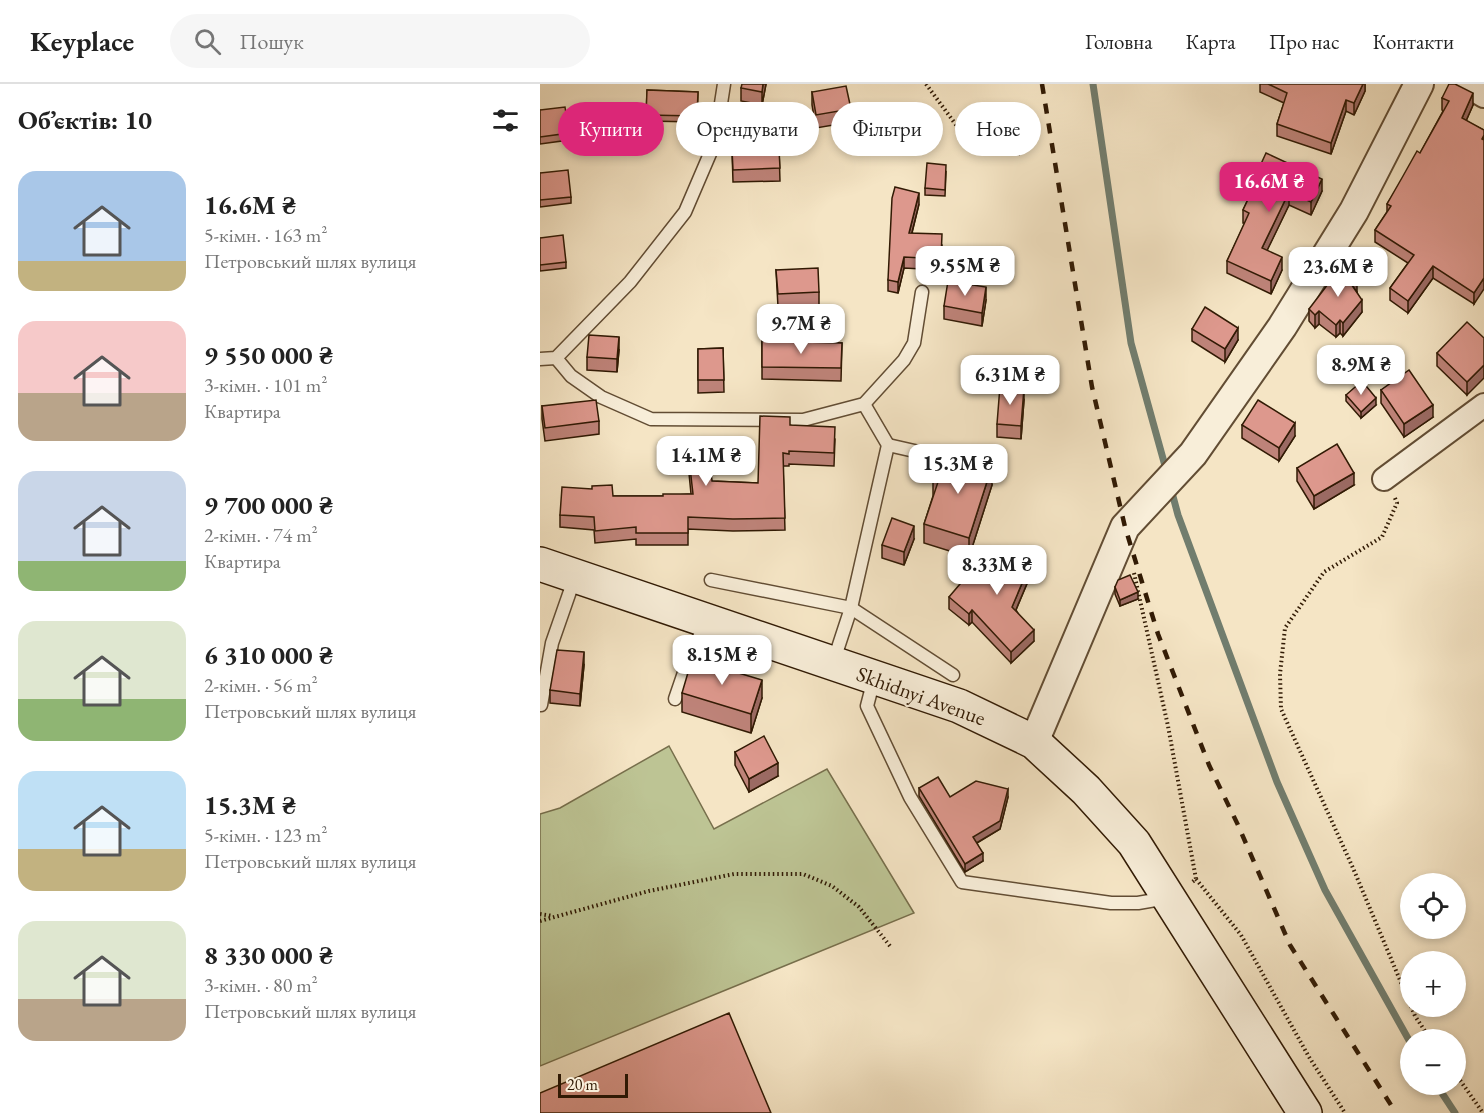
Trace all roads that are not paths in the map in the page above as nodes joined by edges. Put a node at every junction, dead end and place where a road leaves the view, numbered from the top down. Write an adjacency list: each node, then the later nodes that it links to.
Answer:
1 (724, 84): 6 (lane)
2 (1419, 84): 23 (street)
3 (1464, 84): 4 (street)
4 (1484, 96)
5 (922, 292): 8 (lane)
6 (556, 358): 7 (lane); 8 (lane)
7 (540, 359)
8 (864, 404): 10 (lane)
9 (1484, 405): 12 (street)
10 (888, 445): 11 (lane); 16 (lane)
11 (954, 460)
12 (1384, 479)
13 (540, 564): 14 (main road, Skhidnyi Avenue)
14 (575, 576): 17 (main road, Skhidnyi Avenue); 22 (lane)
15 (711, 580): 16 (lane)
16 (852, 608): 18 (lane); 19 (lane)
17 (706, 621): 18 (main road, Skhidnyi Avenue); 21 (lane)
18 (833, 664): 20 (main road, Skhidnyi Avenue)
19 (953, 675)
20 (874, 678): 23 (main road, Skhidnyi Avenue); 24 (lane)
21 (675, 699)
22 (541, 705)
23 (1034, 742): 24 (main road, Skhidnyi Avenue)
24 (1169, 898): 25 (main road, Skhidnyi Avenue)
25 (1305, 1113)

